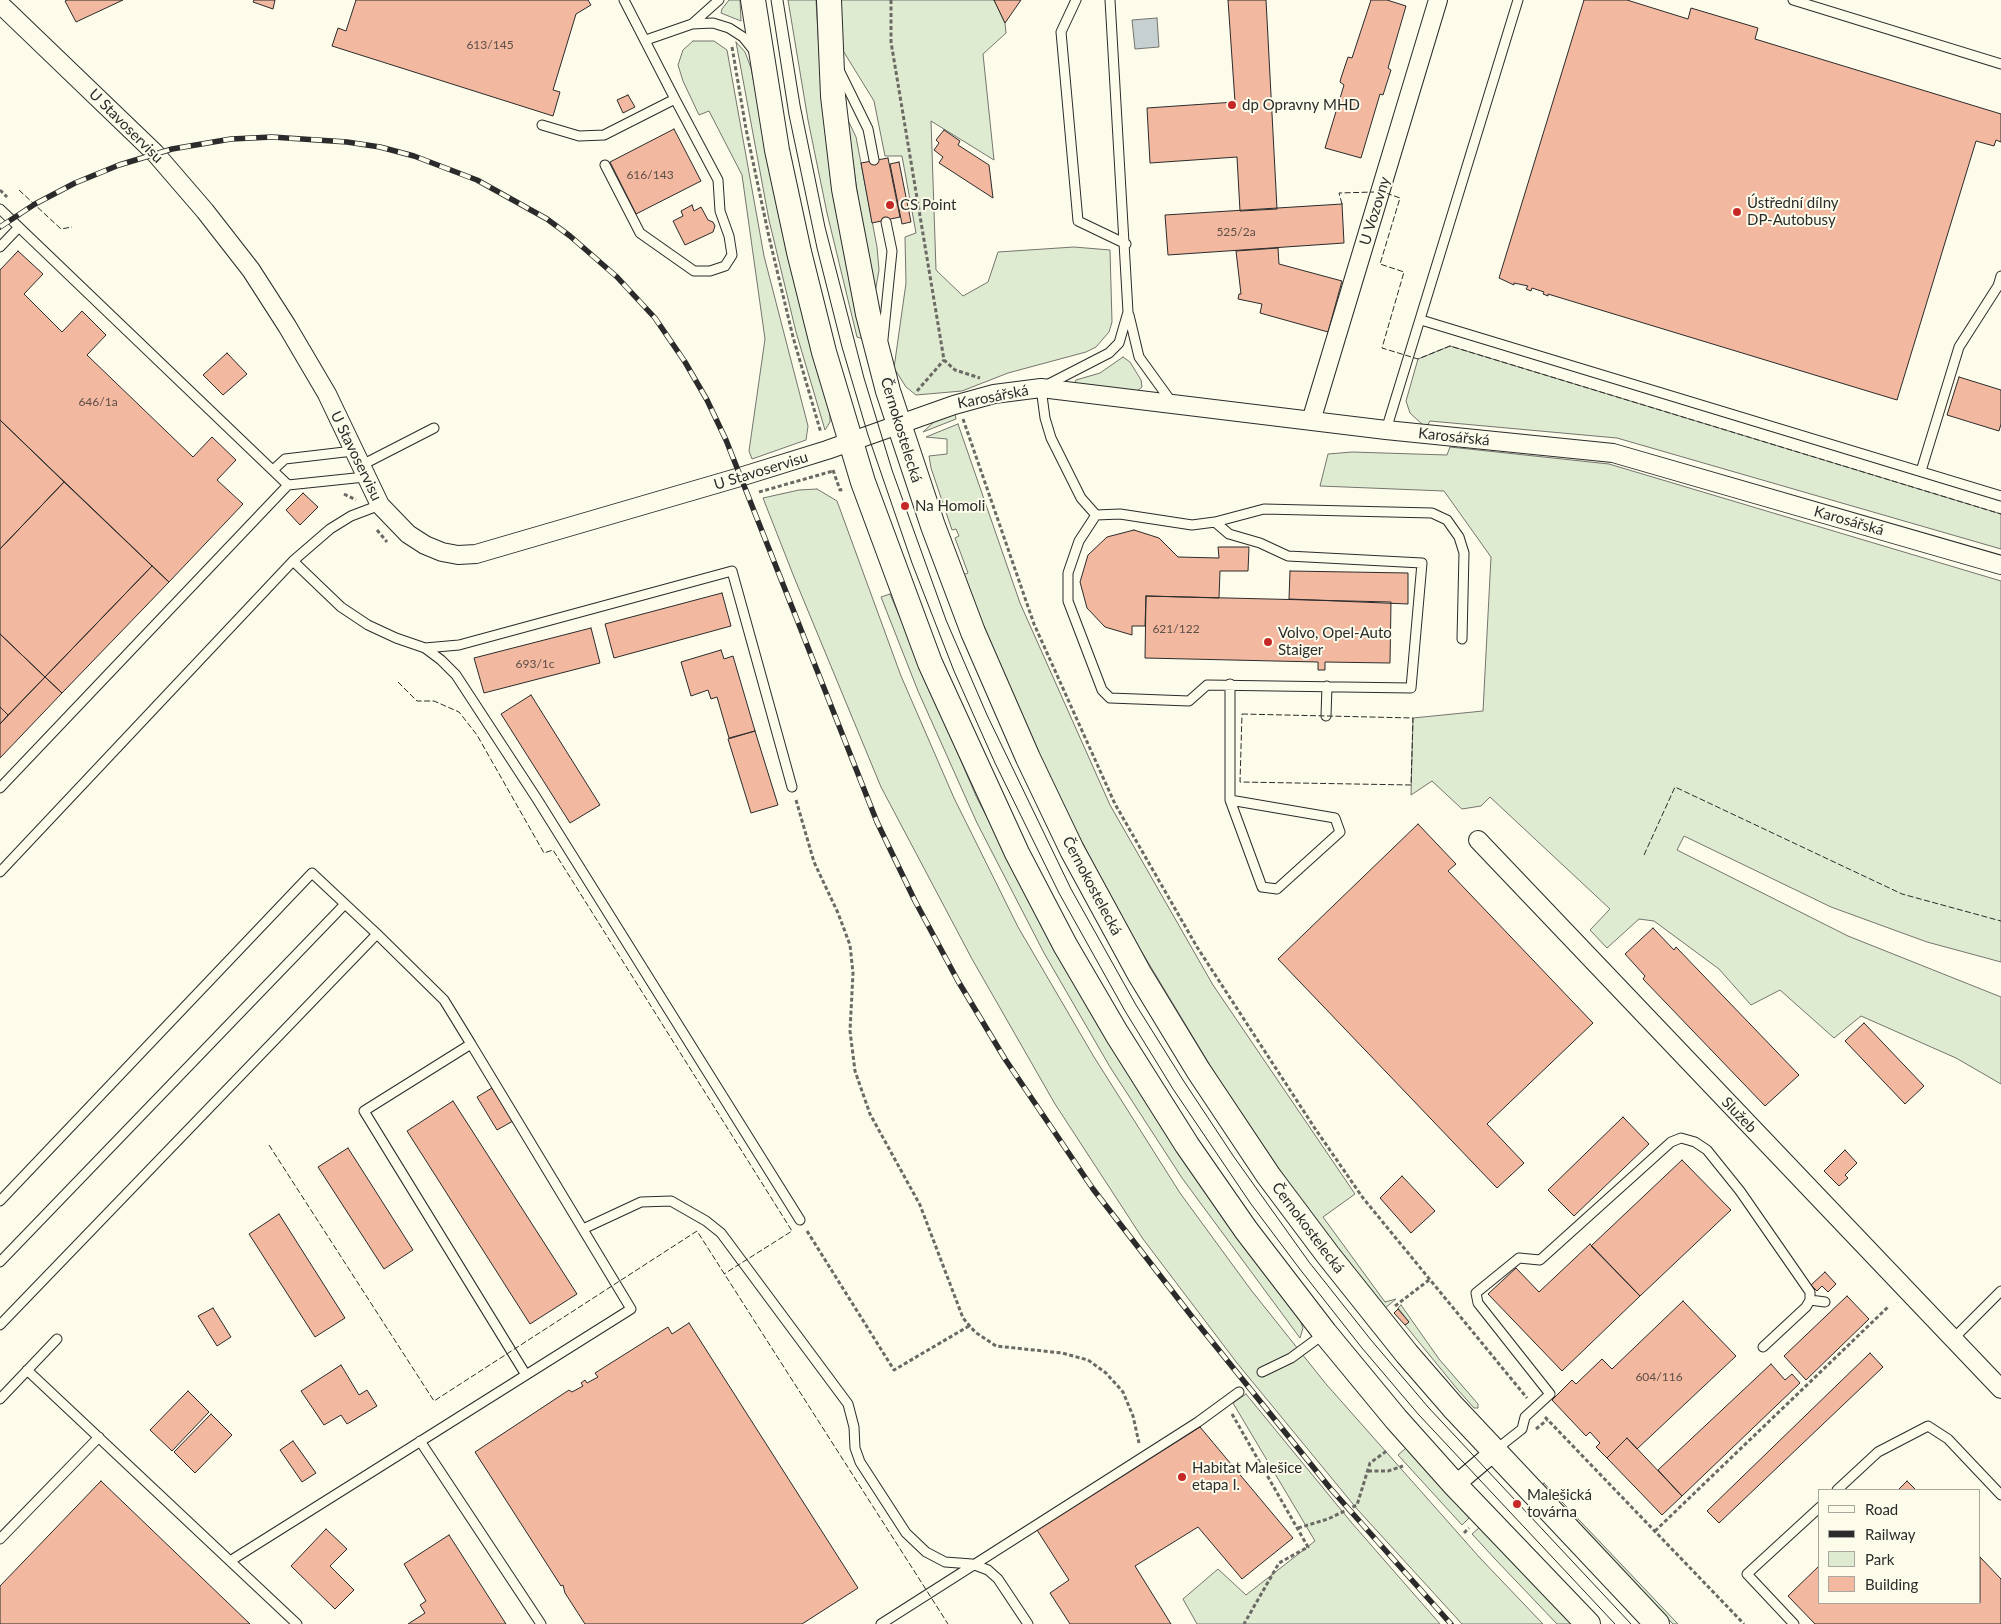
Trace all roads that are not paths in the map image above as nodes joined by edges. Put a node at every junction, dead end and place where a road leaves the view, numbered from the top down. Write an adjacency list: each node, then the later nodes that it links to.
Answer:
1 (624, 0): 12 (lane)
2 (719, 0): 11 (lane)
3 (752, 0): 15 (main road)
4 (829, 0): 13 (main road, Černokostelecká)
5 (1076, 0): 23 (lane)
6 (1110, 0): 23 (lane)
7 (1438, 0): 31 (street, U Vozovny)
8 (1518, 0): 27 (lane)
9 (1794, 0): 14 (lane)
10 (0, 4): 36 (street, U Stavoservisu)
11 (692, 24): 12 (lane); 15 (lane)
12 (646, 40): 16 (lane)
13 (829, 50): 18 (lane); 28 (main road, Černokostelecká)
14 (2001, 64)
15 (762, 66): 35 (main road)
16 (675, 99): 17 (lane); 19 (lane)
17 (542, 125)
18 (874, 160)
19 (605, 165)
20 (0, 209): 22 (lane)
21 (886, 222): 28 (lane)
22 (19, 228): 24 (lane); 37 (lane)
23 (1126, 244): 26 (lane)
24 (0, 247)
25 (2001, 276): 38 (lane)
26 (1128, 312): 29 (lane); 30 (lane)
27 (1421, 320): 34 (lane); 38 (lane)
28 (881, 365): 32 (main road, Černokostelecká)
29 (1041, 388): 30 (street, Karosářská); 32 (street, Karosářská); 42 (lane)
30 (1174, 404): 31 (street, Karosářská)
31 (1311, 421): 34 (street, Karosářská)
32 (899, 424): 35 (street, U Stavoservisu); 79 (main road, Černokostelecká)
33 (434, 428): 36 (lane)
34 (1386, 430): 45 (street, Karosářská)
35 (851, 442): 41 (street, U Stavoservisu); 67 (main road)
36 (359, 465): 37 (lane); 39 (lane); 41 (street, U Stavoservisu)
37 (273, 470): 39 (lane)
38 (1921, 472): 40 (lane)
39 (288, 485): 52 (lane)
40 (2001, 496)
41 (380, 505): 44 (lane)
42 (1096, 515): 43 (lane); 48 (lane)
43 (1215, 522): 46 (lane); 49 (lane)
44 (293, 561): 47 (lane); 55 (lane)
45 (2001, 564)
46 (1462, 639)
47 (425, 648): 51 (lane); 60 (lane)
48 (1230, 684): 49 (lane); 53 (lane)
49 (1327, 686): 50 (lane)
50 (1326, 716)
51 (792, 787)
52 (0, 788)
53 (1230, 800): 53 (lane)
54 (1478, 840): 69 (street, Služeb)
55 (0, 872)
56 (345, 904): 57 (lane); 59 (lane); 62 (lane)
57 (376, 934): 58 (lane); 66 (lane)
58 (471, 1044): 61 (lane); 73 (lane)
59 (0, 1200)
60 (800, 1220)
61 (583, 1229): 73 (lane); 86 (lane)
62 (0, 1262)
63 (2001, 1291): 69 (lane)
64 (1810, 1300): 65 (lane); 70 (lane); 79 (lane)
65 (1825, 1302)
66 (0, 1325)
67 (1325, 1333): 72 (lane); 80 (main road)
68 (57, 1339): 71 (lane)
69 (1953, 1339): 74 (street, Služeb)
70 (1764, 1347)
71 (27, 1370): 76 (lane); 77 (lane)
72 (1262, 1372)
73 (526, 1375): 78 (lane)
74 (2001, 1389)
75 (1238, 1392): 86 (lane)
76 (0, 1399)
77 (99, 1437): 84 (lane); 85 (lane)
78 (420, 1441): 85 (lane); 88 (lane)
79 (1494, 1452): 80 (street); 92 (main road, Černokostelecká)
80 (1455, 1485): 91 (main road)
81 (1838, 1489): 82 (lane)
82 (2001, 1496)
83 (1818, 1509): 93 (lane)
84 (0, 1539)
85 (230, 1561): 87 (lane)
86 (972, 1564): 89 (lane); 90 (lane)
87 (296, 1624)
88 (541, 1624)
89 (881, 1624)
90 (1028, 1624)
91 (1588, 1624)
92 (1658, 1624)
93 (1794, 1624)

